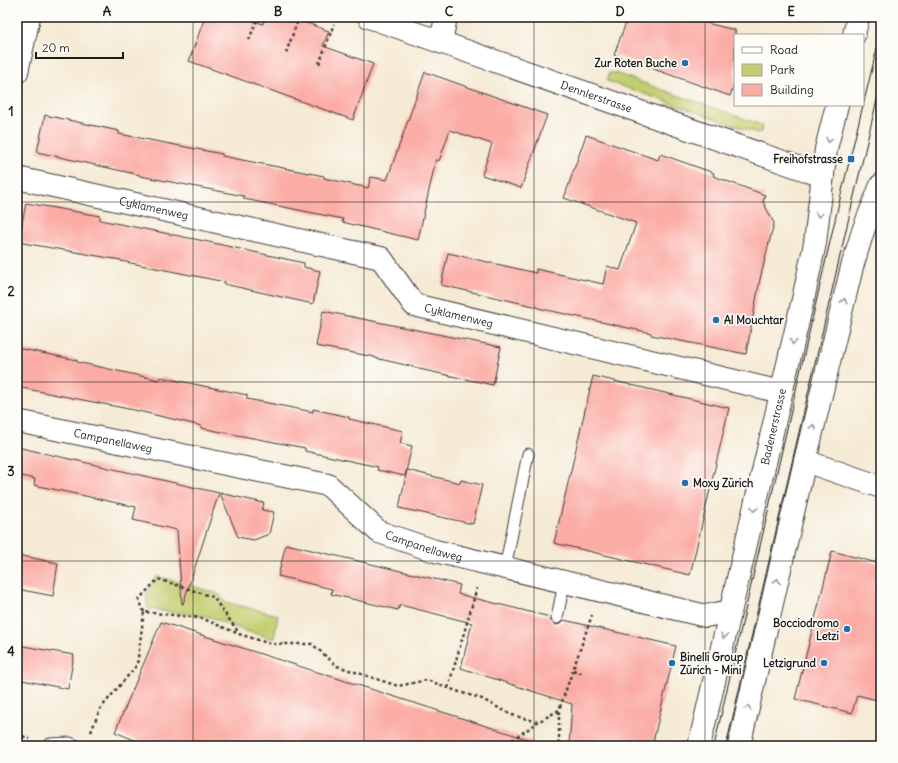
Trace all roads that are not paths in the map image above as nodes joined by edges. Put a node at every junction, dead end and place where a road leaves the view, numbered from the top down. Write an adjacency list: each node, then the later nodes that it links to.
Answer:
1 (29, 17): 7 (street)
2 (369, 17): 6 (street, Dennlerstrasse)
3 (446, 17): 6 (street)
4 (858, 17): 5 (street)
5 (854, 34)
6 (441, 42): 9 (street, Dennlerstrasse)
7 (17, 72)
8 (837, 106): 9 (street, Badenerstrasse, one-way to 9)
9 (823, 176): 12 (street, Badenerstrasse, one-way to 12)
10 (17, 178): 12 (street, Cyklamenweg)
11 (881, 185): 15 (street, one-way to 11)
12 (781, 392): 19 (street, Badenerstrasse, one-way to 19)
13 (17, 421): 17 (street, Campanellaweg)
14 (528, 454): 17 (lane)
15 (805, 461): 16 (street); 24 (street, one-way to 15)
16 (881, 487)
17 (495, 565): 18 (street, Campanellaweg)
18 (564, 583): 19 (street, Campanellaweg); 20 (lane)
19 (729, 615): 23 (street, Badenerstrasse, one-way to 23)
20 (557, 618)
21 (50, 744): 22 (lane)
22 (77, 746)
23 (699, 746)
24 (739, 746)

